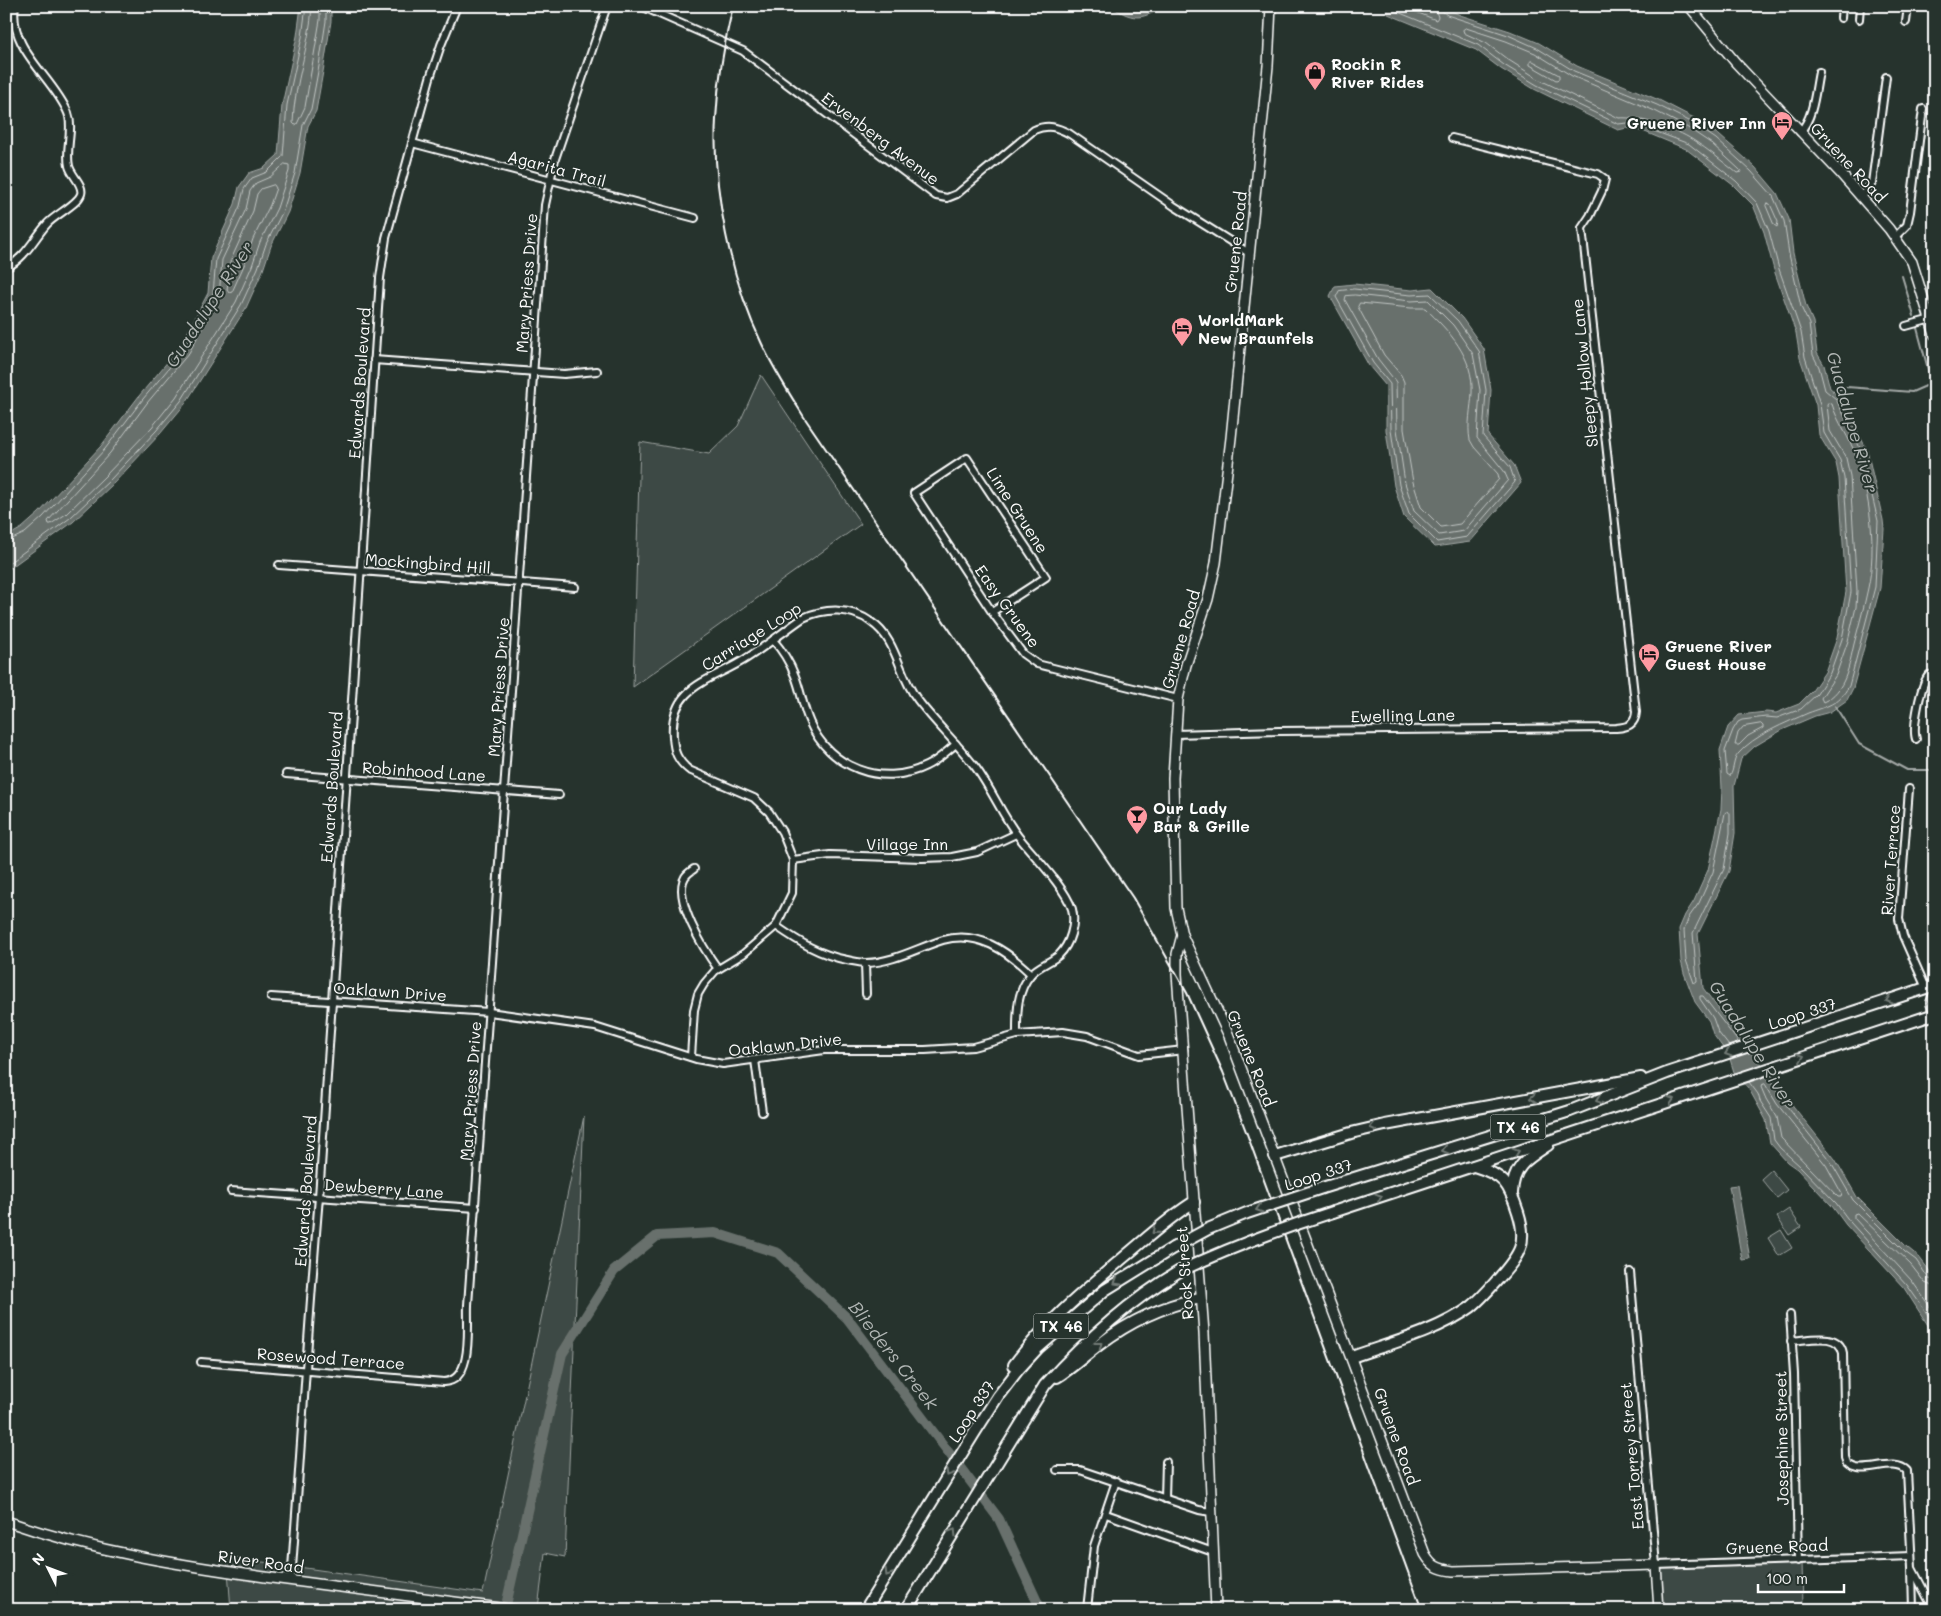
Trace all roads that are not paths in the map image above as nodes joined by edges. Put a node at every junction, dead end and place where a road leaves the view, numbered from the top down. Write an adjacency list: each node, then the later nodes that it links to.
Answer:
1 (15, 6): 24 (street)
2 (457, 6): 18 (street, Edwards Boulevard)
3 (607, 6): 19 (street, Mary Priess Drive)
4 (641, 6): 23 (street, Ervenberg Avenue)
5 (1271, 6): 23 (street, Gruene Road)
6 (1689, 6): 16 (street, Gruene Road)
7 (1842, 6): 10 (street)
8 (1860, 6): 11 (street)
9 (1908, 6): 12 (street)
10 (1840, 18)
11 (1859, 19)
12 (1906, 22)
13 (1819, 72): 16 (street)
14 (1886, 77): 20 (street)
15 (1923, 109): 22 (street)
16 (1800, 132): 20 (street, Gruene Road)
17 (1452, 138): 40 (street, Sleepy Hollow Lane)
18 (412, 143): 19 (street, Agarita Trail); 28 (street, Edwards Boulevard)
19 (549, 180): 21 (street, Agarita Trail); 30 (street, Mary Priess Drive)
20 (1862, 197): 22 (street, Gruene Road)
21 (695, 218)
22 (1895, 237): 25 (street, Gruene Road)
23 (1249, 253): 39 (street, Gruene Road)
24 (6, 268)
25 (1932, 319): 26 (street); 27 (street, Gruene Road)
26 (1906, 326)
27 (1935, 335)
28 (374, 360): 30 (street); 33 (street, Edwards Boulevard)
29 (597, 371): 30 (street)
30 (533, 372): 34 (street, Mary Priess Drive)
31 (967, 458): 36 (street, Easy Gruene); 36 (street, Lime Gruene)
32 (279, 565): 33 (street, Mockingbird Hill)
33 (359, 571): 34 (street, Mockingbird Hill); 45 (street, Edwards Boulevard)
34 (519, 583): 35 (street, Mockingbird Hill); 47 (street, Mary Priess Drive)
35 (575, 587)
36 (992, 612): 39 (street, Easy Gruene)
37 (773, 640): 43 (street, Carriage Loop); 43 (street); 50 (street, Carriage Loop)
38 (1935, 674): 42 (street)
39 (1178, 699): 41 (street, Gruene Road)
40 (1632, 725): 41 (street, Ewelling Lane)
41 (1176, 734): 53 (street, Gruene Road)
42 (1916, 739)
43 (956, 744): 49 (street, Carriage Loop)
44 (286, 774): 45 (street, Robinhood Lane)
45 (345, 779): 47 (street, Robinhood Lane); 60 (street, Edwards Boulevard)
46 (1909, 789): 57 (street, River Terrace)
47 (504, 790): 48 (street, Robinhood Lane); 61 (street, Mary Priess Drive)
48 (559, 795)
49 (1016, 834): 50 (street, Village Inn); 56 (street, Carriage Loop)
50 (793, 860): 52 (street, Carriage Loop)
51 (694, 869): 55 (street)
52 (776, 926): 54 (street); 55 (street)
53 (1182, 935): 66 (street, Rock Street); 72 (street, Gruene Road)
54 (866, 963): 56 (street); 58 (street)
55 (718, 969): 67 (street)
56 (1031, 974): 65 (street, Carriage Loop)
57 (1932, 989): 62 (main road); 69 (main road, Loop 337 / TX 46, one-way to 69)
58 (866, 994)
59 (271, 997): 60 (street, Oaklawn Drive)
60 (332, 1001): 61 (street, Oaklawn Drive); 76 (street, Edwards Boulevard)
61 (489, 1012): 67 (street, Oaklawn Drive); 78 (street, Mary Priess Drive)
62 (1935, 1014): 64 (main road, TX 46)
63 (1935, 1022): 64 (main road)
64 (1869, 1034): 71 (main road, TX 46, one-way to 64)
65 (1017, 1036): 66 (street, Oaklawn Drive); 68 (street, Oaklawn Drive)
66 (1184, 1050): 77 (street, Rock Street)
67 (691, 1057): 68 (street, Oaklawn Drive)
68 (755, 1060): 70 (street)
69 (1667, 1073): 72 (main road, one-way to 72); 88 (main road, Loop 337 / TX 46, one-way to 88, bridge)
70 (762, 1112)
71 (1558, 1138): 73 (main road, TX 46, one-way to 71); 75 (main road)
72 (1275, 1156): 83 (street, Gruene Road)
73 (1474, 1166): 75 (main road); 87 (main road, TX 46, one-way to 73, bridge)
74 (231, 1191): 76 (street, Dewberry Lane)
75 (1512, 1193): 83 (main road)
76 (319, 1197): 78 (street, Dewberry Lane); 85 (street, Edwards Boulevard)
77 (1194, 1202): 80 (street, Rock Street); 88 (main road, one-way to 88)
78 (476, 1208): 86 (street, Mary Priess Drive)
79 (1630, 1272): 99 (street, East Torrey Street)
80 (1200, 1298): 87 (main road, one-way to 80); 93 (street, Rock Street)
81 (1790, 1314): 82 (street, Josephine Street)
82 (1791, 1341): 97 (street); 98 (street, Josephine Street)
83 (1352, 1357): 99 (street, Gruene Road)
84 (201, 1362): 85 (street, Rosewood Terrace)
85 (307, 1370): 86 (street, Rosewood Terrace); 101 (street, Edwards Boulevard)
86 (458, 1378)
87 (1045, 1384): 105 (main road, TX 46, one-way to 87)
88 (974, 1432): 104 (main road, Loop 337 / TX 46, one-way to 104)
89 (1166, 1462): 92 (street)
90 (1057, 1470): 91 (street)
91 (1116, 1482): 92 (street); 94 (street)
92 (1165, 1499): 93 (street)
93 (1211, 1512): 96 (street, Rock Street)
94 (1106, 1514): 96 (street); 102 (street)
95 (6, 1521): 101 (street, River Road)
96 (1213, 1552): 106 (street, Rock Street)
97 (1911, 1556): 98 (street, Gruene Road); 100 (street)
98 (1798, 1561): 99 (street, Gruene Road)
99 (1656, 1565): 107 (street, East Torrey Street)
100 (1912, 1568): 108 (street); 109 (street)
101 (291, 1581): 103 (street, River Road)
102 (1088, 1609)
103 (516, 1610)
104 (865, 1610)
105 (906, 1610)
106 (1216, 1610)
107 (1659, 1610)
108 (1913, 1610)
109 (1934, 1610)

